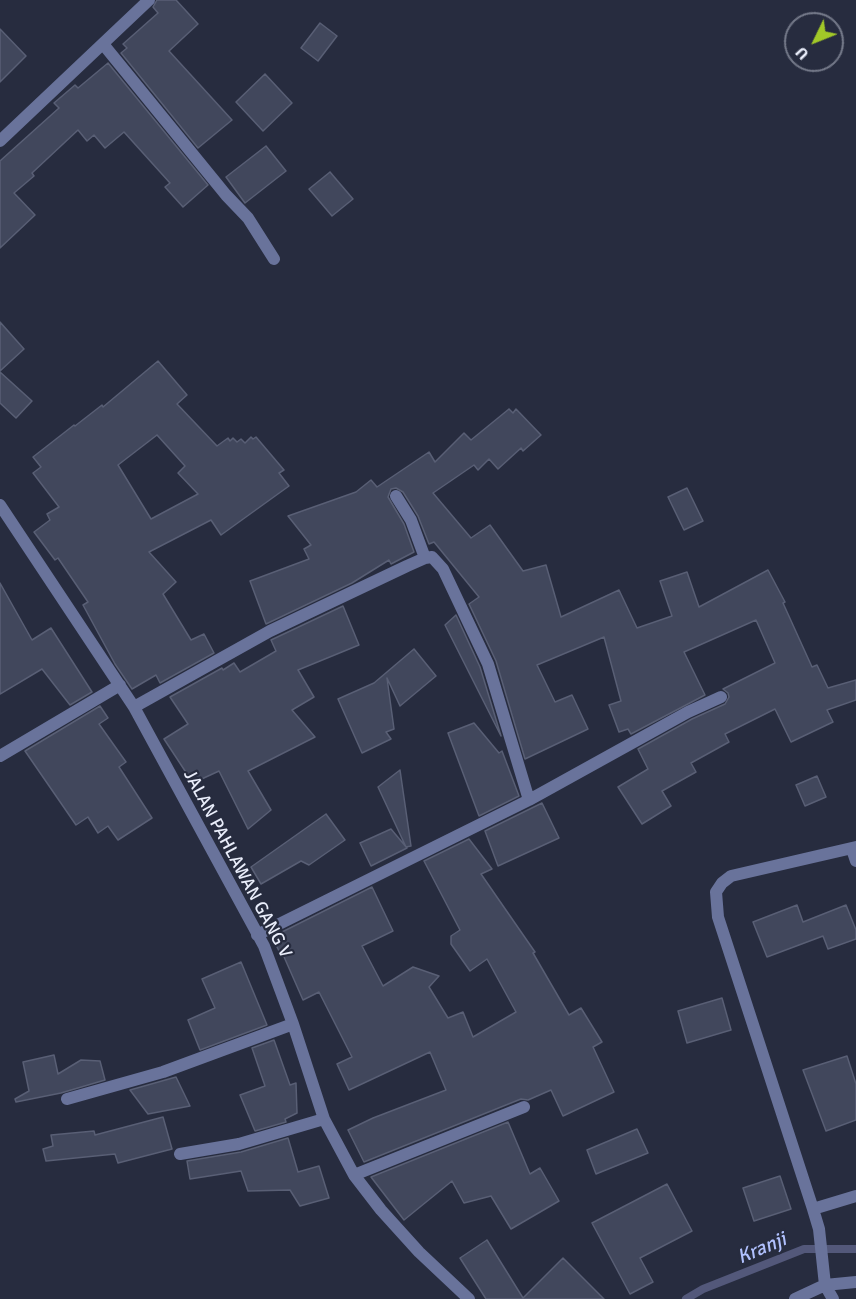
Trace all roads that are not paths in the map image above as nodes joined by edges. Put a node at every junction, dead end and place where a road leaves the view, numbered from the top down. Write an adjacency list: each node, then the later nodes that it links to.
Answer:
1 (149, 0): 2 (street)
2 (103, 44): 3 (street); 4 (street)
3 (0, 141)
4 (274, 259)
5 (396, 496): 7 (street)
6 (0, 505): 8 (street, JALAN PAHLAWAN GANG V)
7 (425, 558): 10 (street); 12 (street)
8 (120, 685): 10 (street, JALAN PAHLAWAN GANG V); 11 (street)
9 (721, 697): 12 (street)
10 (134, 708): 14 (street, JALAN PAHLAWAN GANG V)
11 (0, 756)
12 (529, 800): 14 (street)
13 (855, 852): 22 (street)
14 (257, 935): 15 (street, JALAN PAHLAWAN GANG V)
15 (293, 1024): 16 (street); 18 (street, JALAN PAHLAWAN GANG V)
16 (67, 1099)
17 (524, 1107): 20 (street)
18 (324, 1119): 19 (street); 20 (street, JALAN PAHLAWAN GANG V)
19 (180, 1154)
20 (354, 1175): 25 (street, JALAN PAHLAWAN GANG V)
21 (856, 1196): 22 (street)
22 (813, 1209): 24 (street)
23 (856, 1282): 24 (street)
24 (825, 1284): 26 (street); 27 (street)
25 (468, 1299)
26 (795, 1299)
27 (833, 1299)

